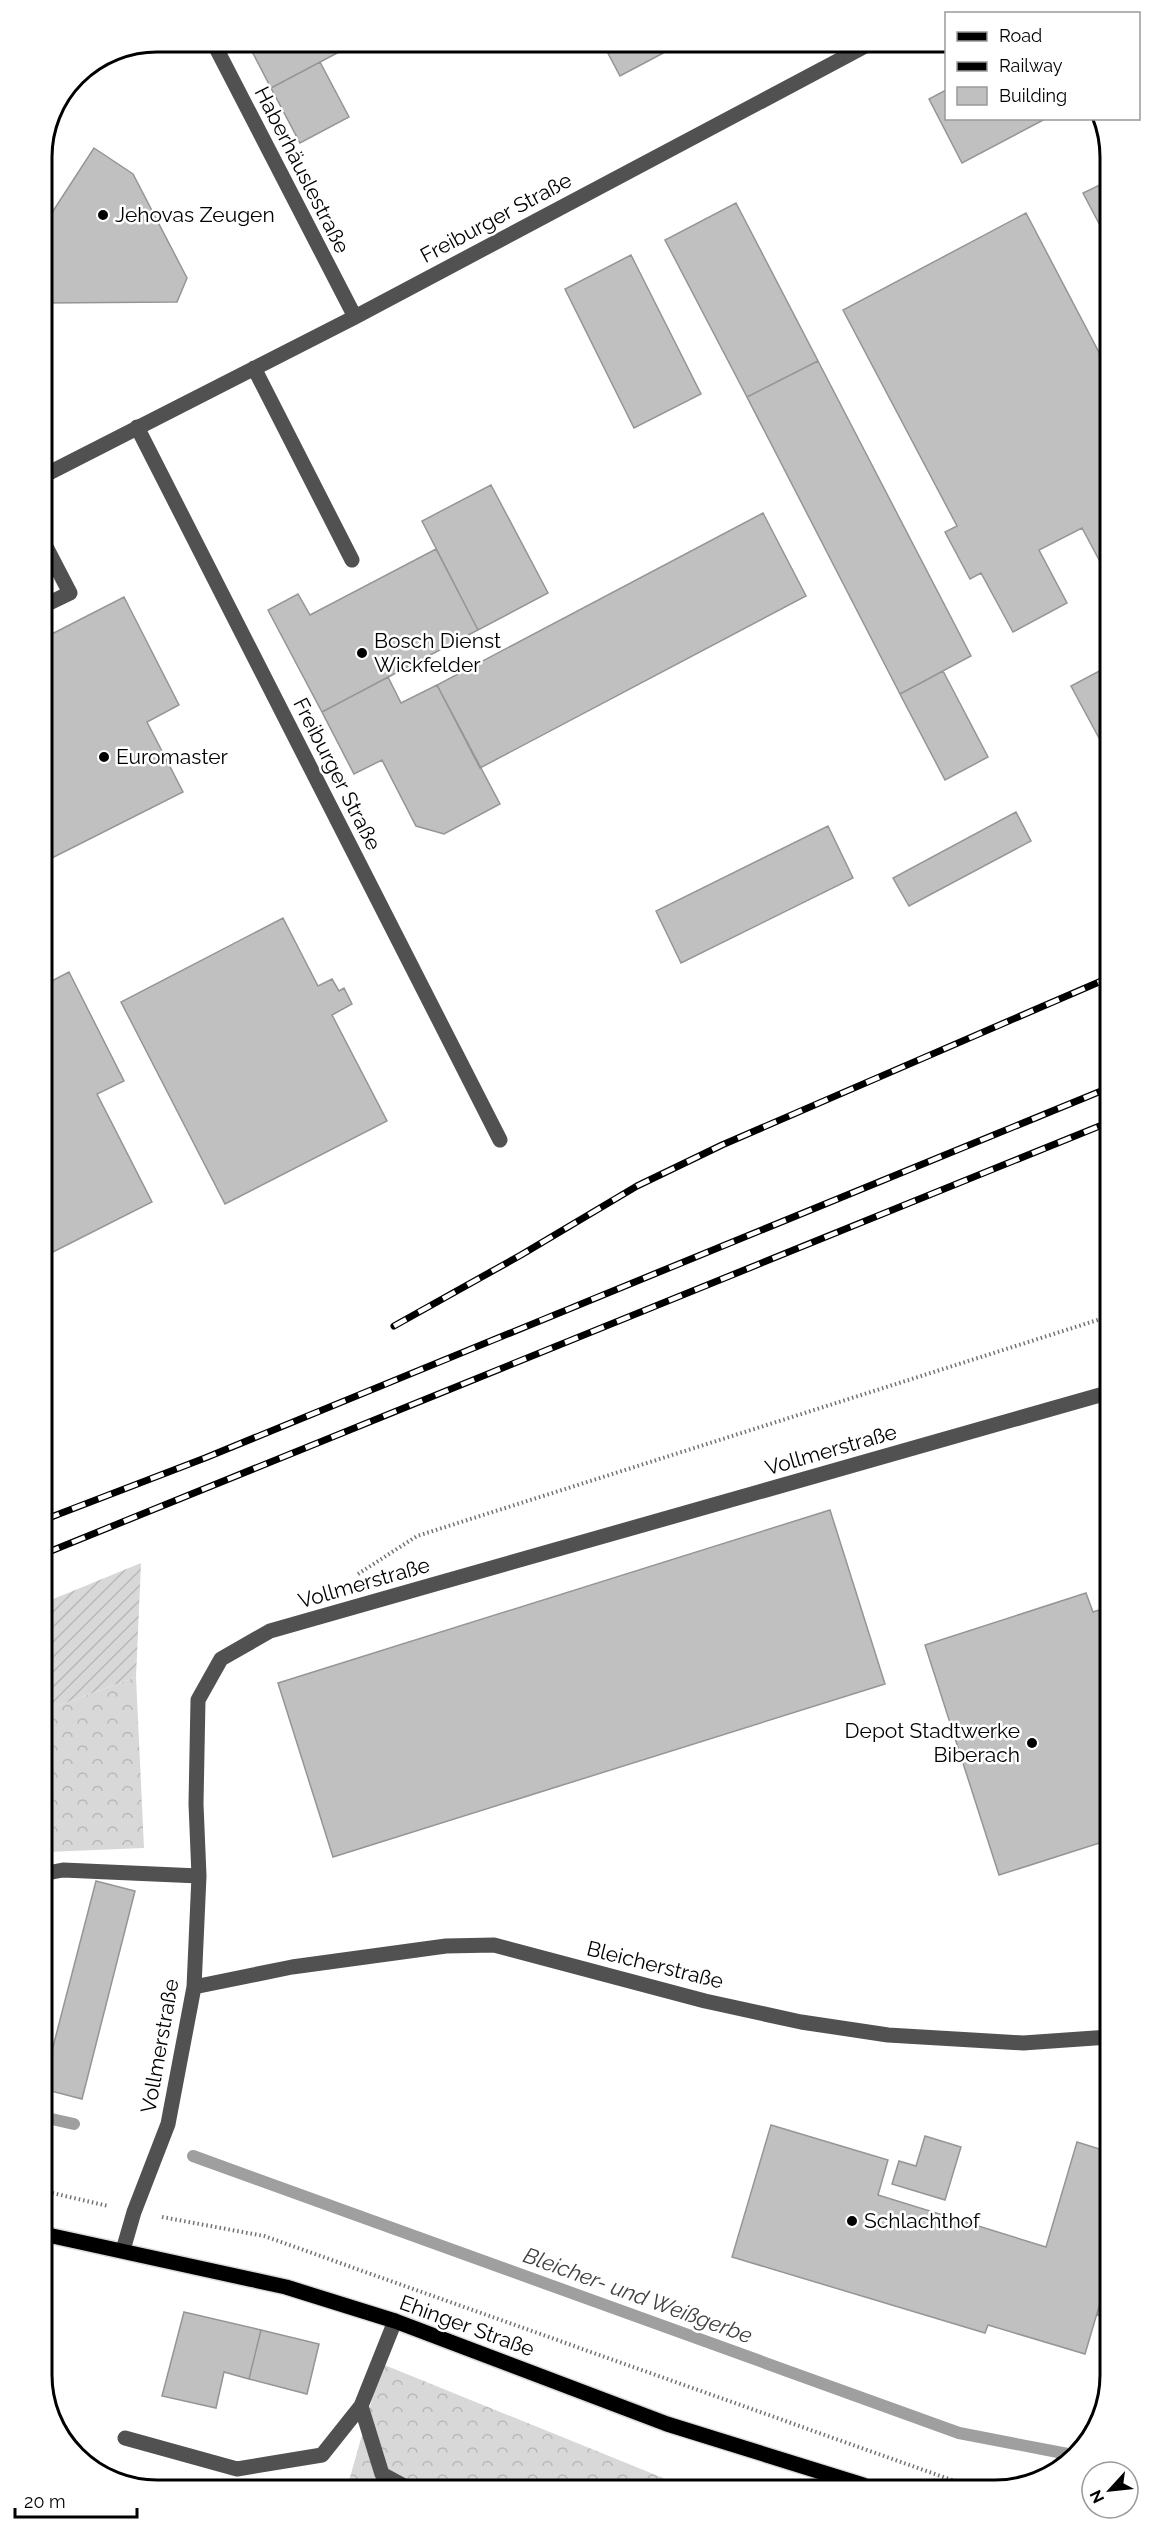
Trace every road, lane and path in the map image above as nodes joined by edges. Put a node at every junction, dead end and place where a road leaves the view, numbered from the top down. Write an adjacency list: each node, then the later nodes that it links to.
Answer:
1 (218, 52): 3 (street, Haberhäuslestraße)
2 (852, 53): 3 (street, Freiburger Straße)
3 (355, 318): 4 (street, Freiburger Straße)
4 (254, 368): 5 (street, Freiburger Straße); 8 (street)
5 (136, 427): 6 (street, Freiburger Straße); 10 (street, Freiburger Straße)
6 (53, 471)
7 (53, 560): 9 (street)
8 (352, 560)
9 (53, 601)
10 (500, 1140)
11 (1100, 1319): 13 (path)
12 (1100, 1395): 15 (street, Vollmerstraße)
13 (348, 1580)
14 (52, 1872): 15 (street)
15 (199, 1876): 16 (street, Vollmerstraße)
16 (194, 1988): 17 (street, Bleicherstraße); 19 (street, Vollmerstraße)
17 (1100, 2038)
18 (52, 2193): 19 (path)
19 (134, 2212): 21 (street, Vollmerstraße); 27 (path)
20 (52, 2236): 21 (main road, Ehinger Straße)
21 (123, 2250): 22 (main road, Ehinger Straße)
22 (395, 2321): 23 (street); 26 (main road, Ehinger Straße)
23 (361, 2406): 24 (street); 25 (street)
24 (126, 2438)
25 (392, 2479)
26 (830, 2480)
27 (952, 2480)

